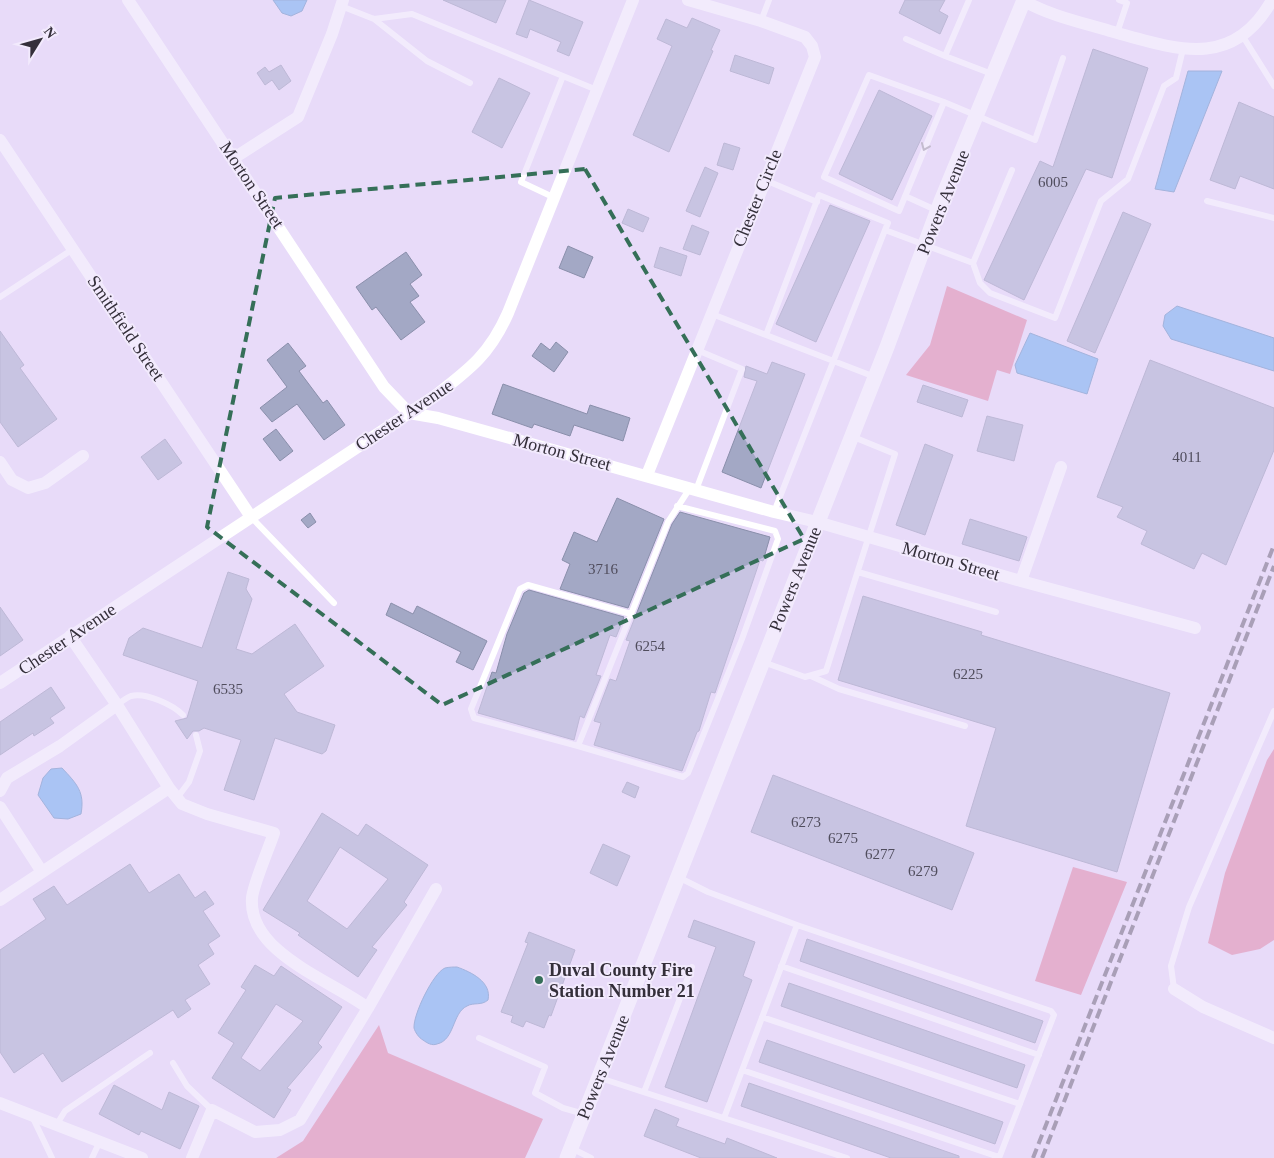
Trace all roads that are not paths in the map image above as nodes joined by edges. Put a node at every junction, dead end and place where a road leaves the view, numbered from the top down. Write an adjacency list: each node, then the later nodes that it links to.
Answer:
1 (128, 0): 26 (street, Morton Street)
2 (634, 0): 22 (street, Chester Avenue)
3 (688, 0): 11 (street, Chester Circle)
4 (769, 0): 11 (lane)
5 (969, 0): 16 (lane)
6 (1024, 0): 12 (street); 18 (street, Powers Avenue)
7 (1119, 0): 12 (lane)
8 (1272, 0): 13 (street)
9 (342, 3): 10 (lane); 26 (street)
10 (374, 19): 19 (lane); 20 (lane)
11 (761, 21): 28 (street, Chester Circle)
12 (1117, 32): 15 (street)
13 (1242, 35): 15 (street); 21 (lane)
14 (906, 39): 16 (lane)
15 (1182, 49): 38 (lane)
16 (945, 56): 18 (lane)
17 (1063, 58): 24 (lane)
18 (994, 75): 24 (street, Powers Avenue)
19 (563, 76): 22 (lane); 30 (lane)
20 (470, 83)
21 (1274, 86)
22 (597, 90): 30 (street, Chester Avenue)
23 (944, 102): 24 (lane); 29 (lane, one-way to 29); 29 (lane)
24 (977, 116): 33 (street, Powers Avenue)
25 (0, 140): 37 (street, Smithfield Street)
26 (234, 158): 45 (street, Morton Street)
27 (1012, 170): 38 (lane)
28 (765, 180): 32 (lane); 40 (street, Chester Circle)
29 (905, 196): 33 (lane)
30 (555, 198): 45 (street, Chester Avenue)
31 (1207, 201): 34 (lane)
32 (817, 202): 35 (lane); 41 (lane)
33 (938, 211): 36 (street, Powers Avenue)
34 (1274, 218)
35 (886, 230): 36 (lane); 43 (lane)
36 (925, 245): 38 (lane); 44 (street, Powers Avenue)
37 (73, 249): 39 (lane); 54 (street, Smithfield Street)
38 (973, 263)
39 (0, 297)
40 (710, 313): 41 (lane); 42 (street, Chester Circle)
41 (766, 334): 43 (lane)
42 (696, 350): 50 (street, Chester Circle); 51 (lane)
43 (834, 361): 44 (lane); 53 (lane)
44 (875, 377): 46 (street, Powers Avenue)
45 (409, 413): 50 (street, Morton Street); 54 (street, Chester Avenue)
46 (851, 436): 55 (street, Powers Avenue); 56 (lane)
47 (83, 456): 48 (street)
48 (0, 462)
49 (1061, 467): 58 (street)
50 (647, 475): 51 (street, Morton Street)
51 (693, 489): 52 (lane); 53 (street, Morton Street)
52 (677, 506): 61 (lane); 72 (lane)
53 (774, 512): 55 (street, Morton Street)
54 (250, 517): 59 (lane); 63 (street, Chester Avenue)
55 (817, 522): 56 (street, Morton Street); 64 (street, Powers Avenue)
56 (868, 537): 57 (lane); 58 (street, Morton Street)
57 (858, 572): 60 (lane); 65 (lane)
58 (1021, 581): 62 (street, Morton Street)
59 (334, 603)
60 (996, 612)
61 (631, 614): 72 (lane); 72 (lane)
62 (1195, 628)
63 (70, 636): 66 (street, Chester Avenue); 67 (street)
64 (762, 662): 65 (lane); 77 (street, Powers Avenue)
65 (812, 676): 70 (lane)
66 (0, 683)
67 (117, 705): 69 (lane); 73 (street); 74 (street)
68 (1274, 710): 83 (lane)
69 (183, 715)
70 (965, 726)
71 (196, 735): 74 (lane)
72 (578, 746)
73 (0, 792)
74 (173, 793): 76 (street); 84 (street)
75 (0, 807): 76 (street)
76 (42, 872): 79 (street)
77 (678, 877): 80 (lane); 92 (street, Powers Avenue)
78 (436, 889): 84 (street)
79 (0, 900)
80 (797, 925): 81 (lane); 89 (lane)
81 (781, 966): 85 (lane); 89 (lane)
82 (692, 967): 93 (lane)
83 (1174, 989): 87 (street)
84 (368, 1008): 96 (street)
85 (762, 1017): 91 (lane); 95 (lane)
86 (479, 1038): 97 (lane)
87 (1274, 1038)
88 (150, 1053): 100 (lane)
89 (1039, 1055): 95 (lane)
90 (173, 1063): 96 (lane)
91 (742, 1070): 99 (lane); 103 (lane)
92 (599, 1077): 93 (lane); 97 (street, Powers Avenue)
93 (644, 1092): 99 (lane)
94 (0, 1104): 98 (street)
95 (1020, 1104): 103 (lane)
96 (212, 1110): 107 (street)
97 (584, 1114): 102 (street, Powers Avenue)
98 (32, 1115): 100 (street); 104 (lane)
99 (724, 1118): 109 (lane)
100 (57, 1124): 101 (street)
101 (100, 1141): 105 (lane); 106 (street)
102 (569, 1153): 108 (lane)
103 (999, 1157)
104 (52, 1158)
105 (92, 1158)
106 (142, 1158)
107 (192, 1158)
108 (590, 1158)
109 (847, 1158)

